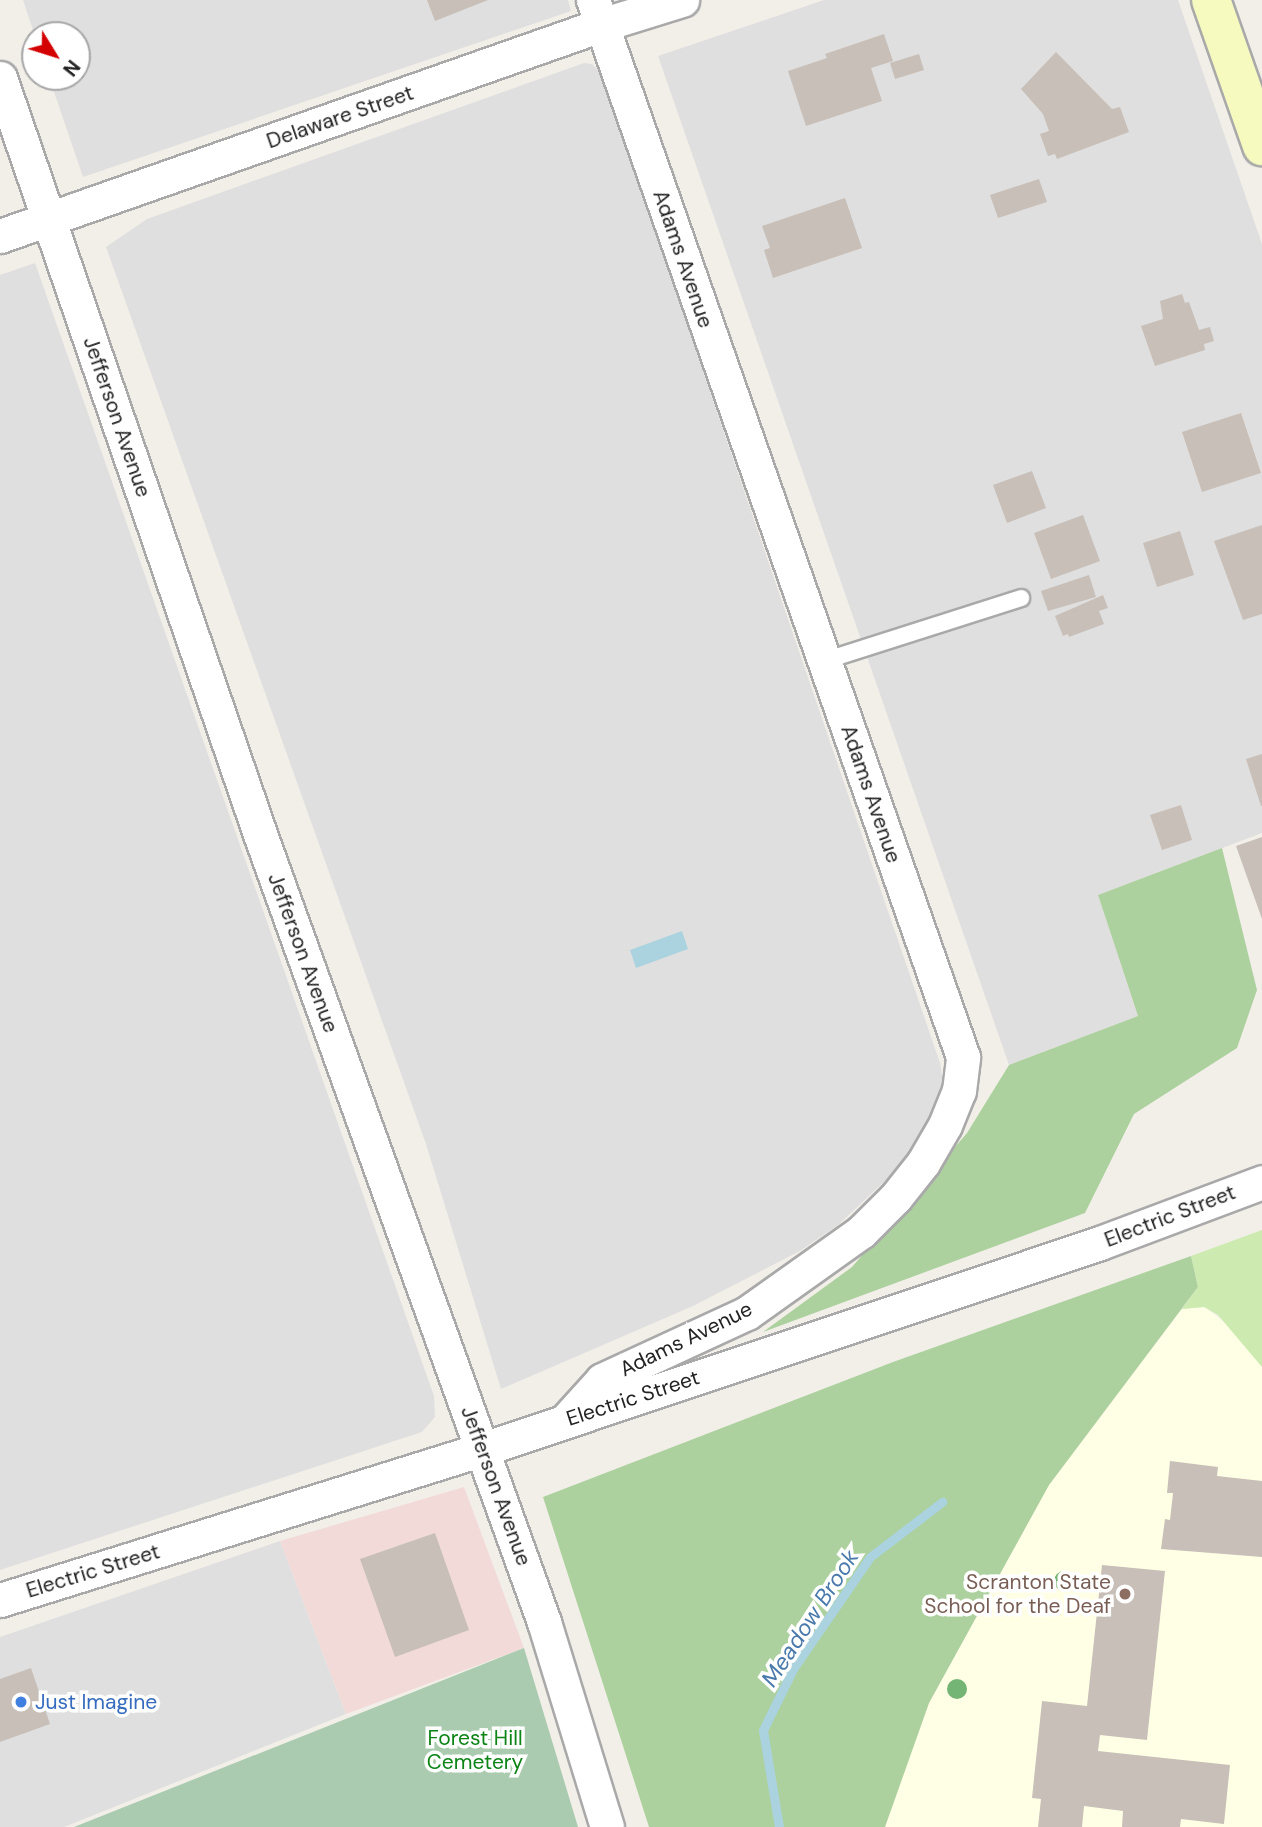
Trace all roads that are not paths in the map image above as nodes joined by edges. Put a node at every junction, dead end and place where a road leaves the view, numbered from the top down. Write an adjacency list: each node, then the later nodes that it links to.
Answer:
1 (682, 0): 3 (street, Delaware Street)
2 (1211, 0): 5 (street)
3 (597, 12): 6 (street, Delaware Street); 9 (street, Adams Avenue)
4 (0, 78): 6 (street, Jefferson Avenue)
5 (1262, 146)
6 (49, 219): 7 (street, Delaware Street); 12 (street, Jefferson Avenue)
7 (0, 236)
8 (1021, 598): 9 (lane)
9 (824, 661): 11 (street, Adams Avenue)
10 (1262, 1182): 11 (street, Electric Street)
11 (565, 1420): 12 (street, Electric Street)
12 (483, 1449): 13 (street, Electric Street); 14 (street, Jefferson Avenue)
13 (0, 1600)
14 (607, 1827)

